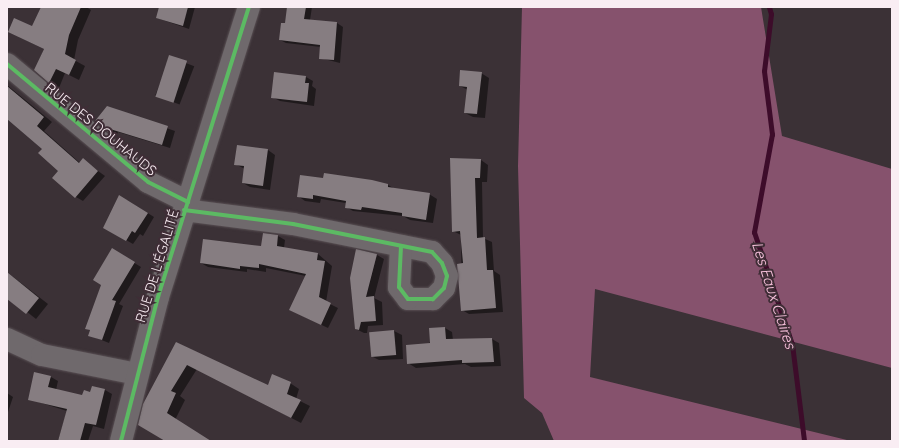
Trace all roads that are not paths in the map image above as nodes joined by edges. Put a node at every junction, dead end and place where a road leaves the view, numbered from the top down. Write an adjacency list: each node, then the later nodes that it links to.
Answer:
1 (249, 7): 3 (street, RUE DE L'ÉGALITÉ)
2 (7, 64): 3 (street, RUE DES DOUHAUDS)
3 (186, 206): 4 (street, RUE DES DOUHAUDS); 6 (street, RUE DE L'ÉGALITÉ)
4 (401, 246)
5 (7, 340): 6 (street)
6 (137, 374): 7 (street, RUE DE L'ÉGALITÉ)
7 (121, 441)

